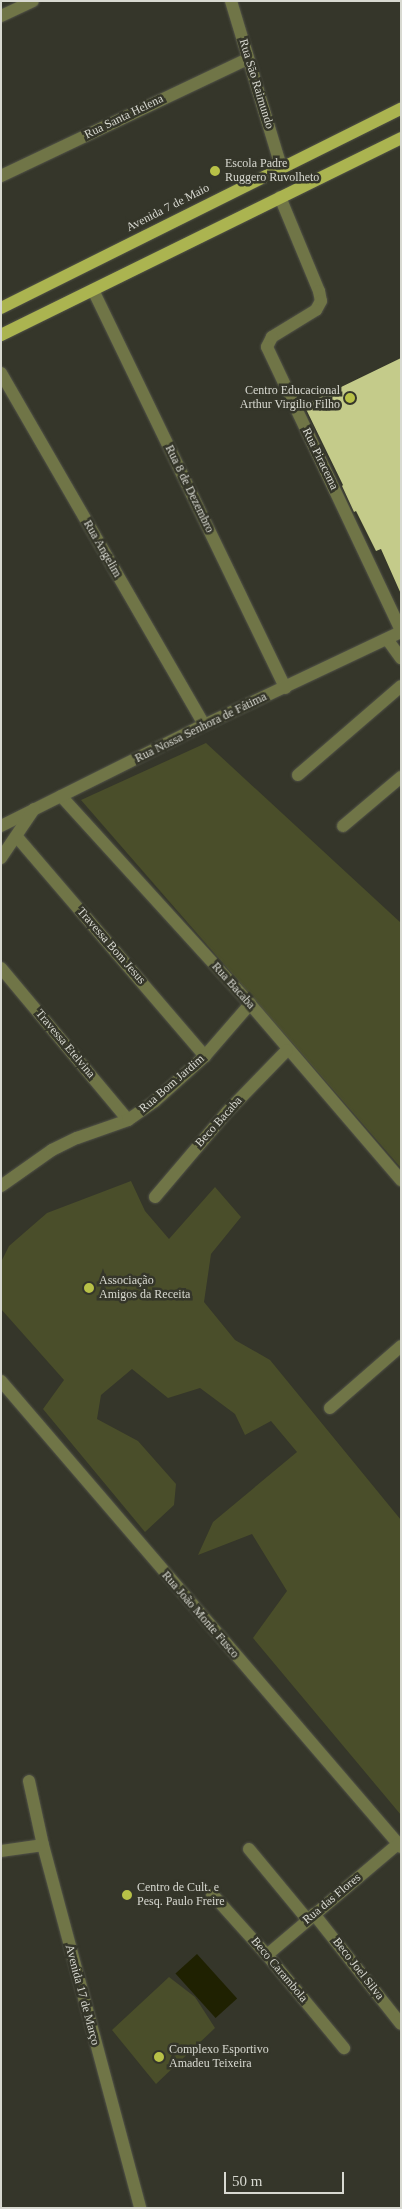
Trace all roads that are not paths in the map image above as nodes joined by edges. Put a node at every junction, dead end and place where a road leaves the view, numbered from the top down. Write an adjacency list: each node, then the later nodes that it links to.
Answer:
1 (33, 1): 3 (street)
2 (231, 1): 4 (street, Rua São Raimundo)
3 (1, 16)
4 (247, 58): 7 (street, Rua São Raimundo); 8 (street, Rua Santa Helena)
5 (401, 109): 7 (main road, Avenida 7 de Maio)
6 (401, 138): 9 (main road)
7 (281, 167): 11 (main road, Avenida 7 de Maio)
8 (1, 176)
9 (280, 197): 10 (main road); 14 (street, Rua Piracema)
10 (93, 290): 12 (main road); 18 (street, Rua 8 de Dezembro)
11 (1, 308)
12 (1, 335)
13 (1, 373): 19 (street, Rua Angelim)
14 (401, 631): 15 (street, Rua Nossa Senhora de Fátima)
15 (387, 639): 16 (street); 18 (street, Rua Nossa Senhora de Fátima)
16 (401, 658)
17 (401, 686): 20 (street)
18 (285, 688): 19 (street, Rua Nossa Senhora de Fátima)
19 (204, 725): 22 (street, Rua Nossa Senhora de Fátima)
20 (298, 775)
21 (401, 777): 25 (street)
22 (61, 796): 23 (street, Rua Nossa Senhora de Fátima); 29 (street, Rua Bacaba)
23 (34, 809): 24 (street, Rua Nossa Senhora de Fátima); 26 (street)
24 (1, 826)
25 (343, 826)
26 (17, 837): 27 (street); 31 (street, Travessa Bom Jesus)
27 (1, 858)
28 (1, 968): 32 (street, Travessa Etelvina)
29 (250, 1004): 30 (street, Rua Bacaba); 31 (street, Rua Bom Jardim)
30 (287, 1050): 33 (street, Rua Bacaba); 35 (street, Beco Bacaba)
31 (205, 1056): 32 (street, Rua Bom Jardim)
32 (128, 1120): 34 (street, Rua Bom Jardim)
33 (401, 1180)
34 (1, 1186)
35 (155, 1197)
36 (401, 1346): 38 (street)
37 (1, 1382): 41 (street, Rua João Monte Fusco)
38 (330, 1408)
39 (29, 1781): 40 (street, Avenida 17 de Março)
40 (43, 1845): 43 (street); 49 (street, Avenida 17 de Março)
41 (399, 1846): 45 (street, Rua das Flores)
42 (249, 1849): 45 (street, Beco Joel Silva)
43 (1, 1851)
44 (212, 1894): 46 (street, Beco Carambola)
45 (311, 1916): 46 (street, Rua das Flores); 47 (street, Beco Joel Silva)
46 (267, 1954): 48 (street, Beco Carambola)
47 (401, 2024)
48 (344, 2048)
49 (140, 2208)

